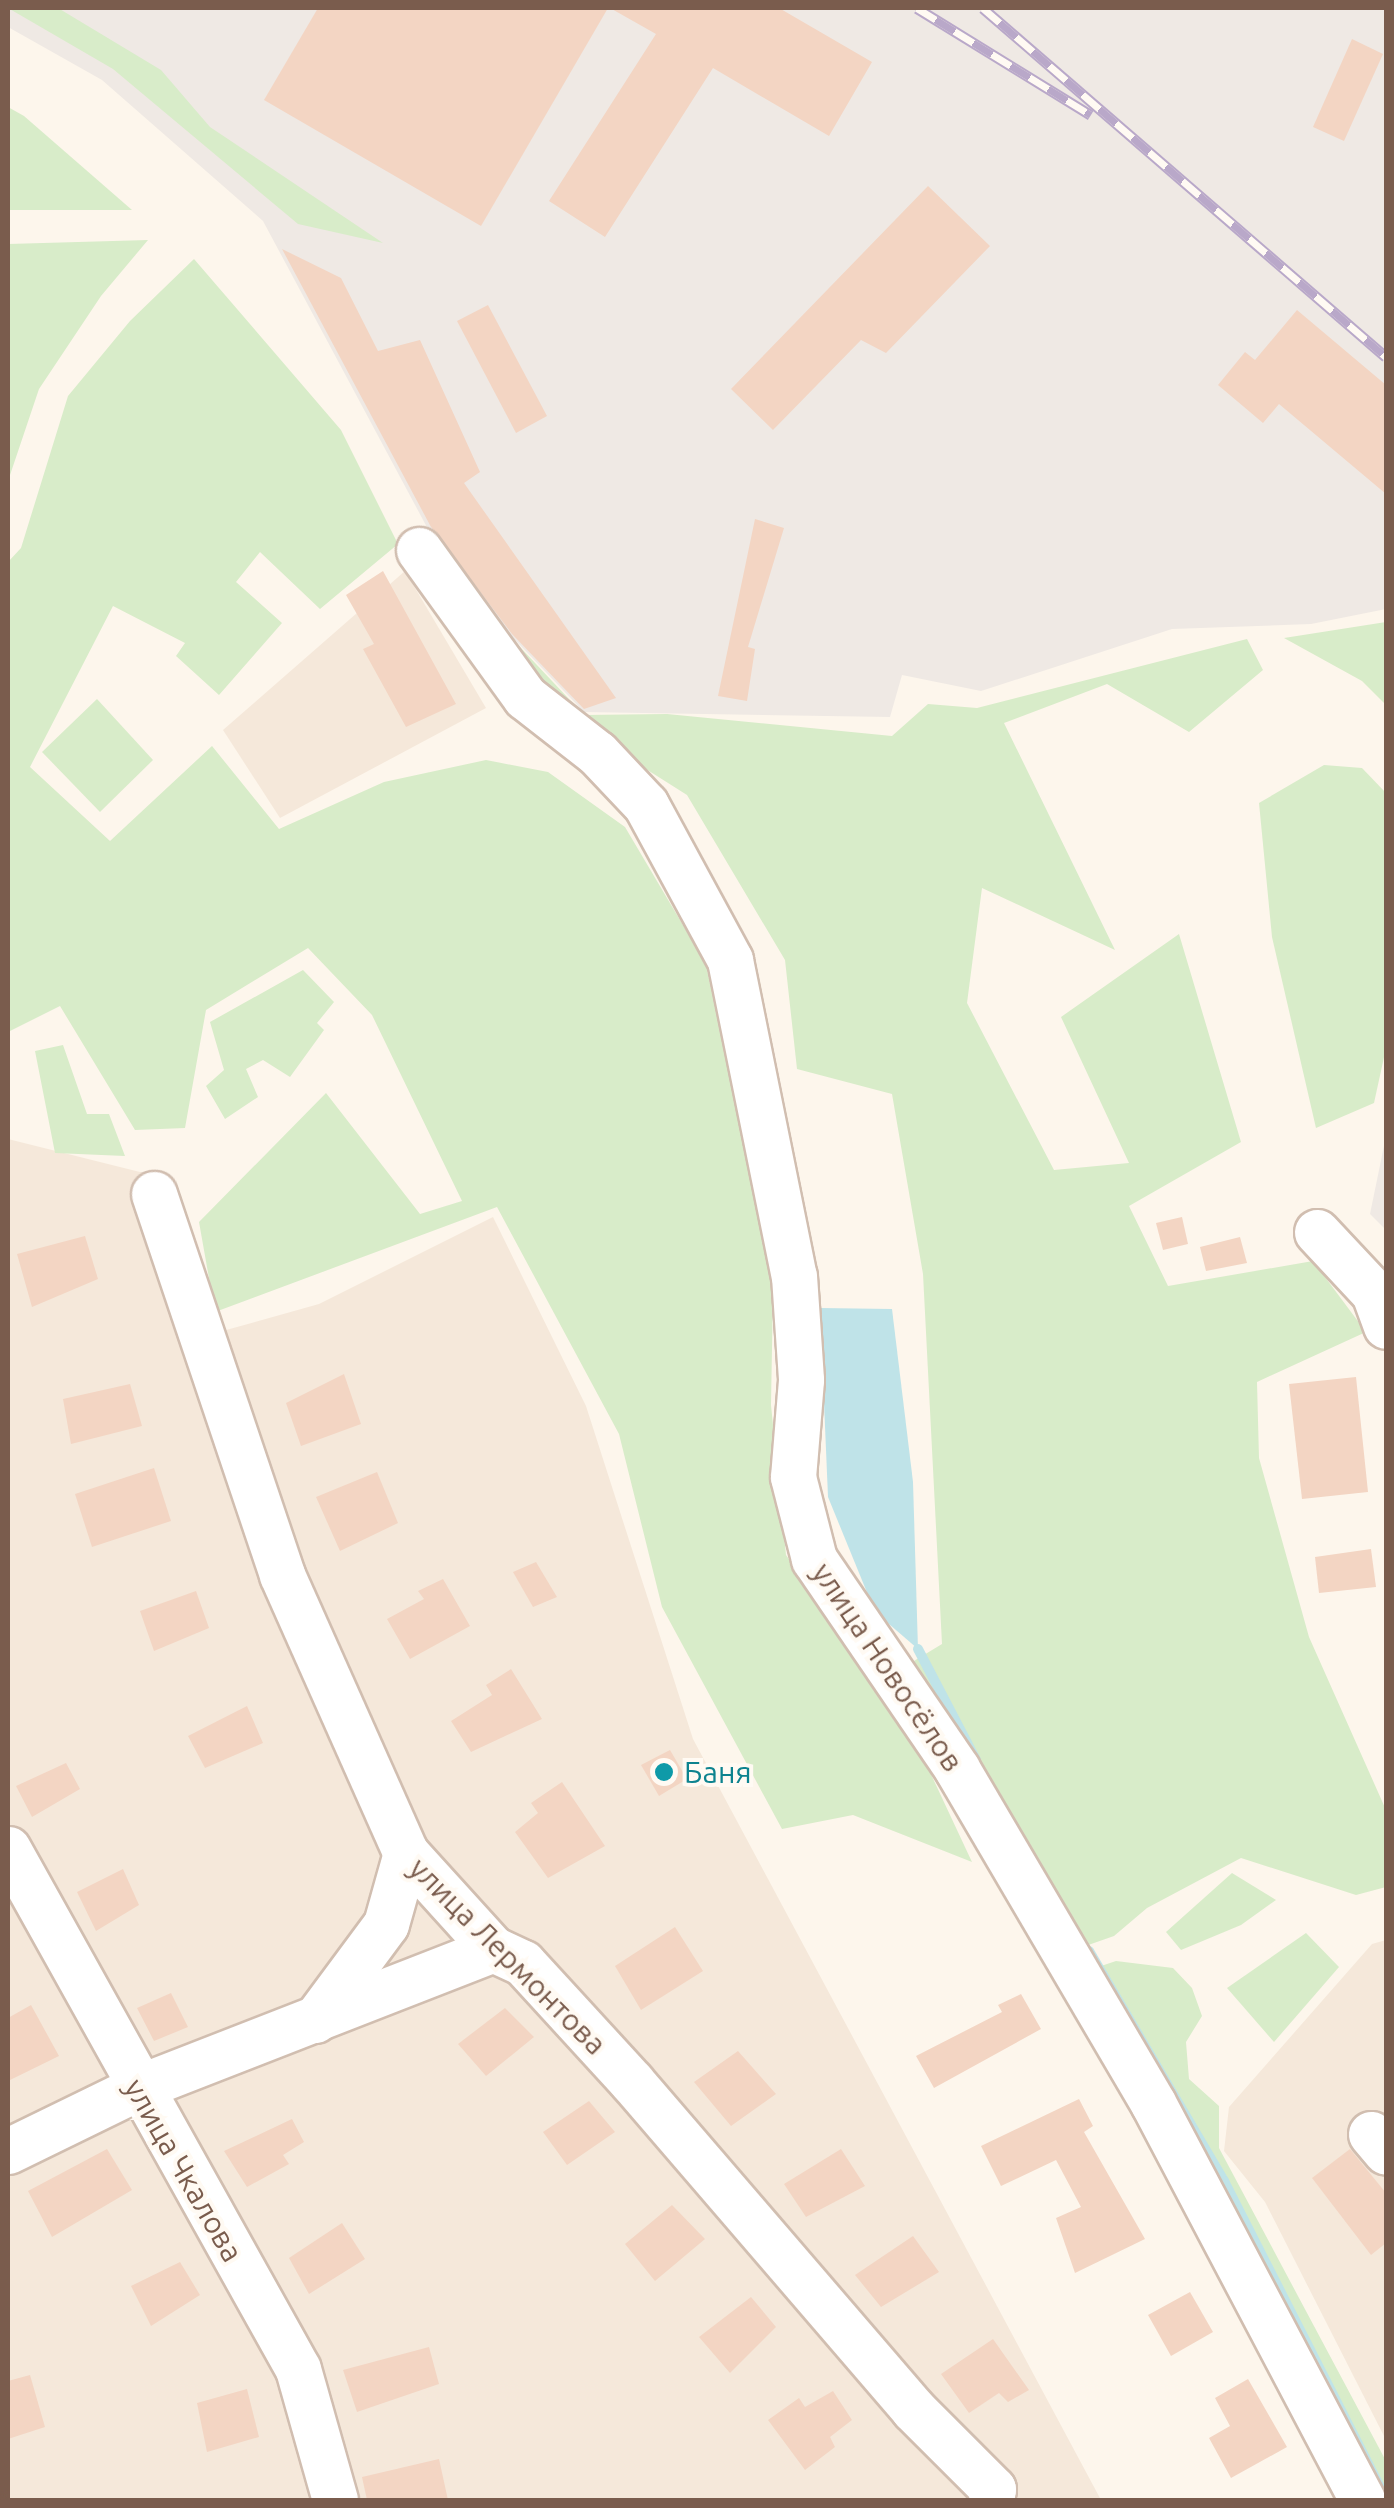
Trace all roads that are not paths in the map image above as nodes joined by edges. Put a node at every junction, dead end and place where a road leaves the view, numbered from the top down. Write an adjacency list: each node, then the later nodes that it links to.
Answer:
1 (418, 550): 13 (street, улица Новосёлов)
2 (154, 1194): 6 (street, улица Лермонтова)
3 (1317, 1232): 4 (street)
4 (1386, 1326)
5 (8, 1850): 9 (street, улица Чкалова)
6 (406, 1853): 7 (street, улица Лермонтова); 8 (street)
7 (493, 1949): 8 (street); 12 (street, улица Лермонтова)
8 (315, 2020): 9 (street)
9 (137, 2088): 10 (street); 11 (street, улица Чкалова)
10 (8, 2151)
11 (335, 2500)
12 (991, 2500)
13 (1362, 2500)

